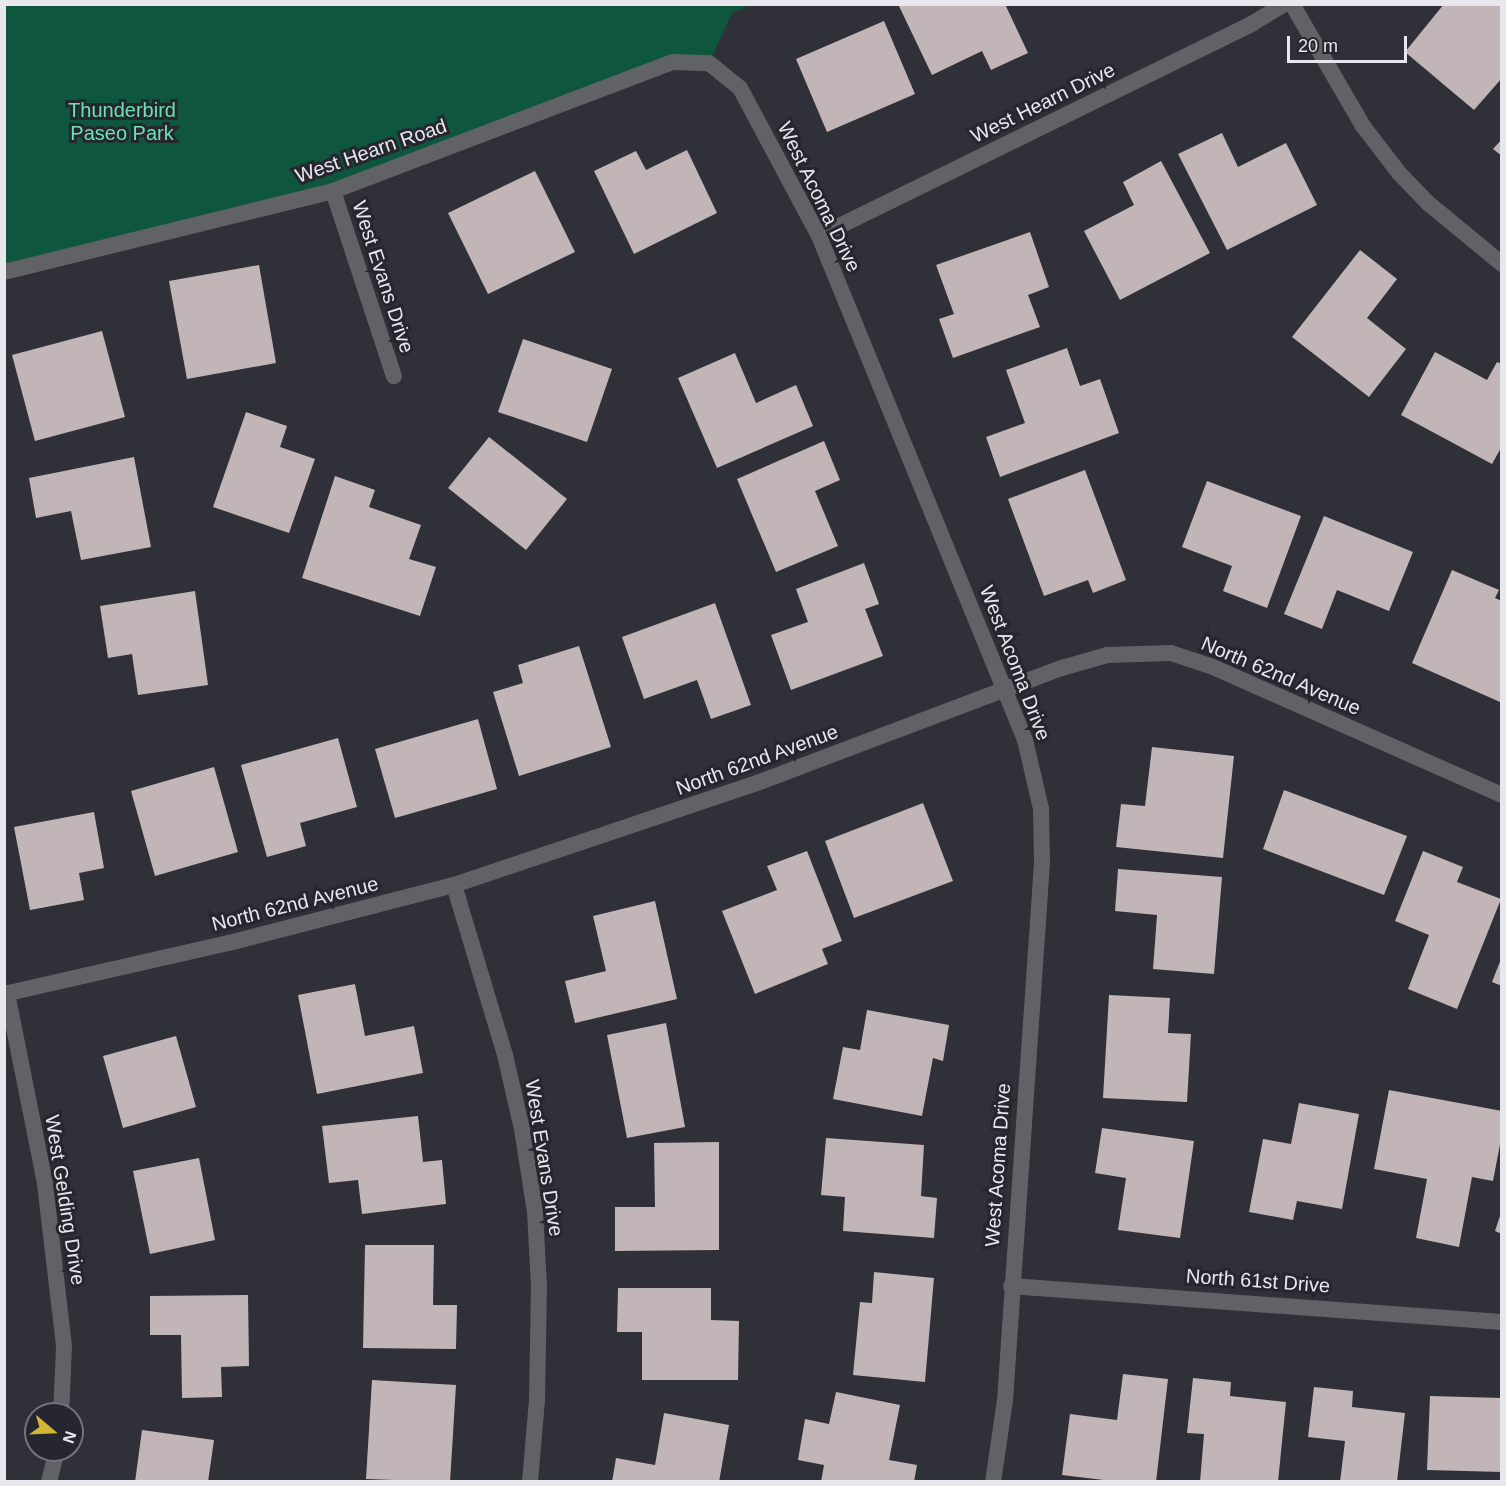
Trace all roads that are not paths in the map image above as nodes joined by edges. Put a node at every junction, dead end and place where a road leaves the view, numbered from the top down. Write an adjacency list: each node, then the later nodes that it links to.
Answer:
1 (1285, 4): 5 (street, West Hearn Drive)
2 (1292, 4): 6 (street)
3 (709, 63): 4 (street, West Hearn Road); 5 (street, West Acoma Drive)
4 (333, 191): 7 (street, West Hearn Road); 8 (street, West Evans Drive)
5 (819, 236): 9 (street, West Acoma Drive)
6 (1502, 264)
7 (4, 272)
8 (394, 376)
9 (1004, 692): 10 (street, North 62nd Avenue); 11 (street, North 62nd Avenue); 13 (street, West Acoma Drive)
10 (1502, 795)
11 (454, 885): 12 (street, North 62nd Avenue); 18 (street, West Evans Drive)
12 (6, 994): 15 (street, West Gelding Drive)
13 (1011, 1286): 14 (street, North 61st Drive); 19 (street, West Acoma Drive)
14 (1502, 1322)
15 (62, 1402)
16 (54, 1462): 17 (street)
17 (49, 1482)
18 (530, 1482)
19 (993, 1482)

